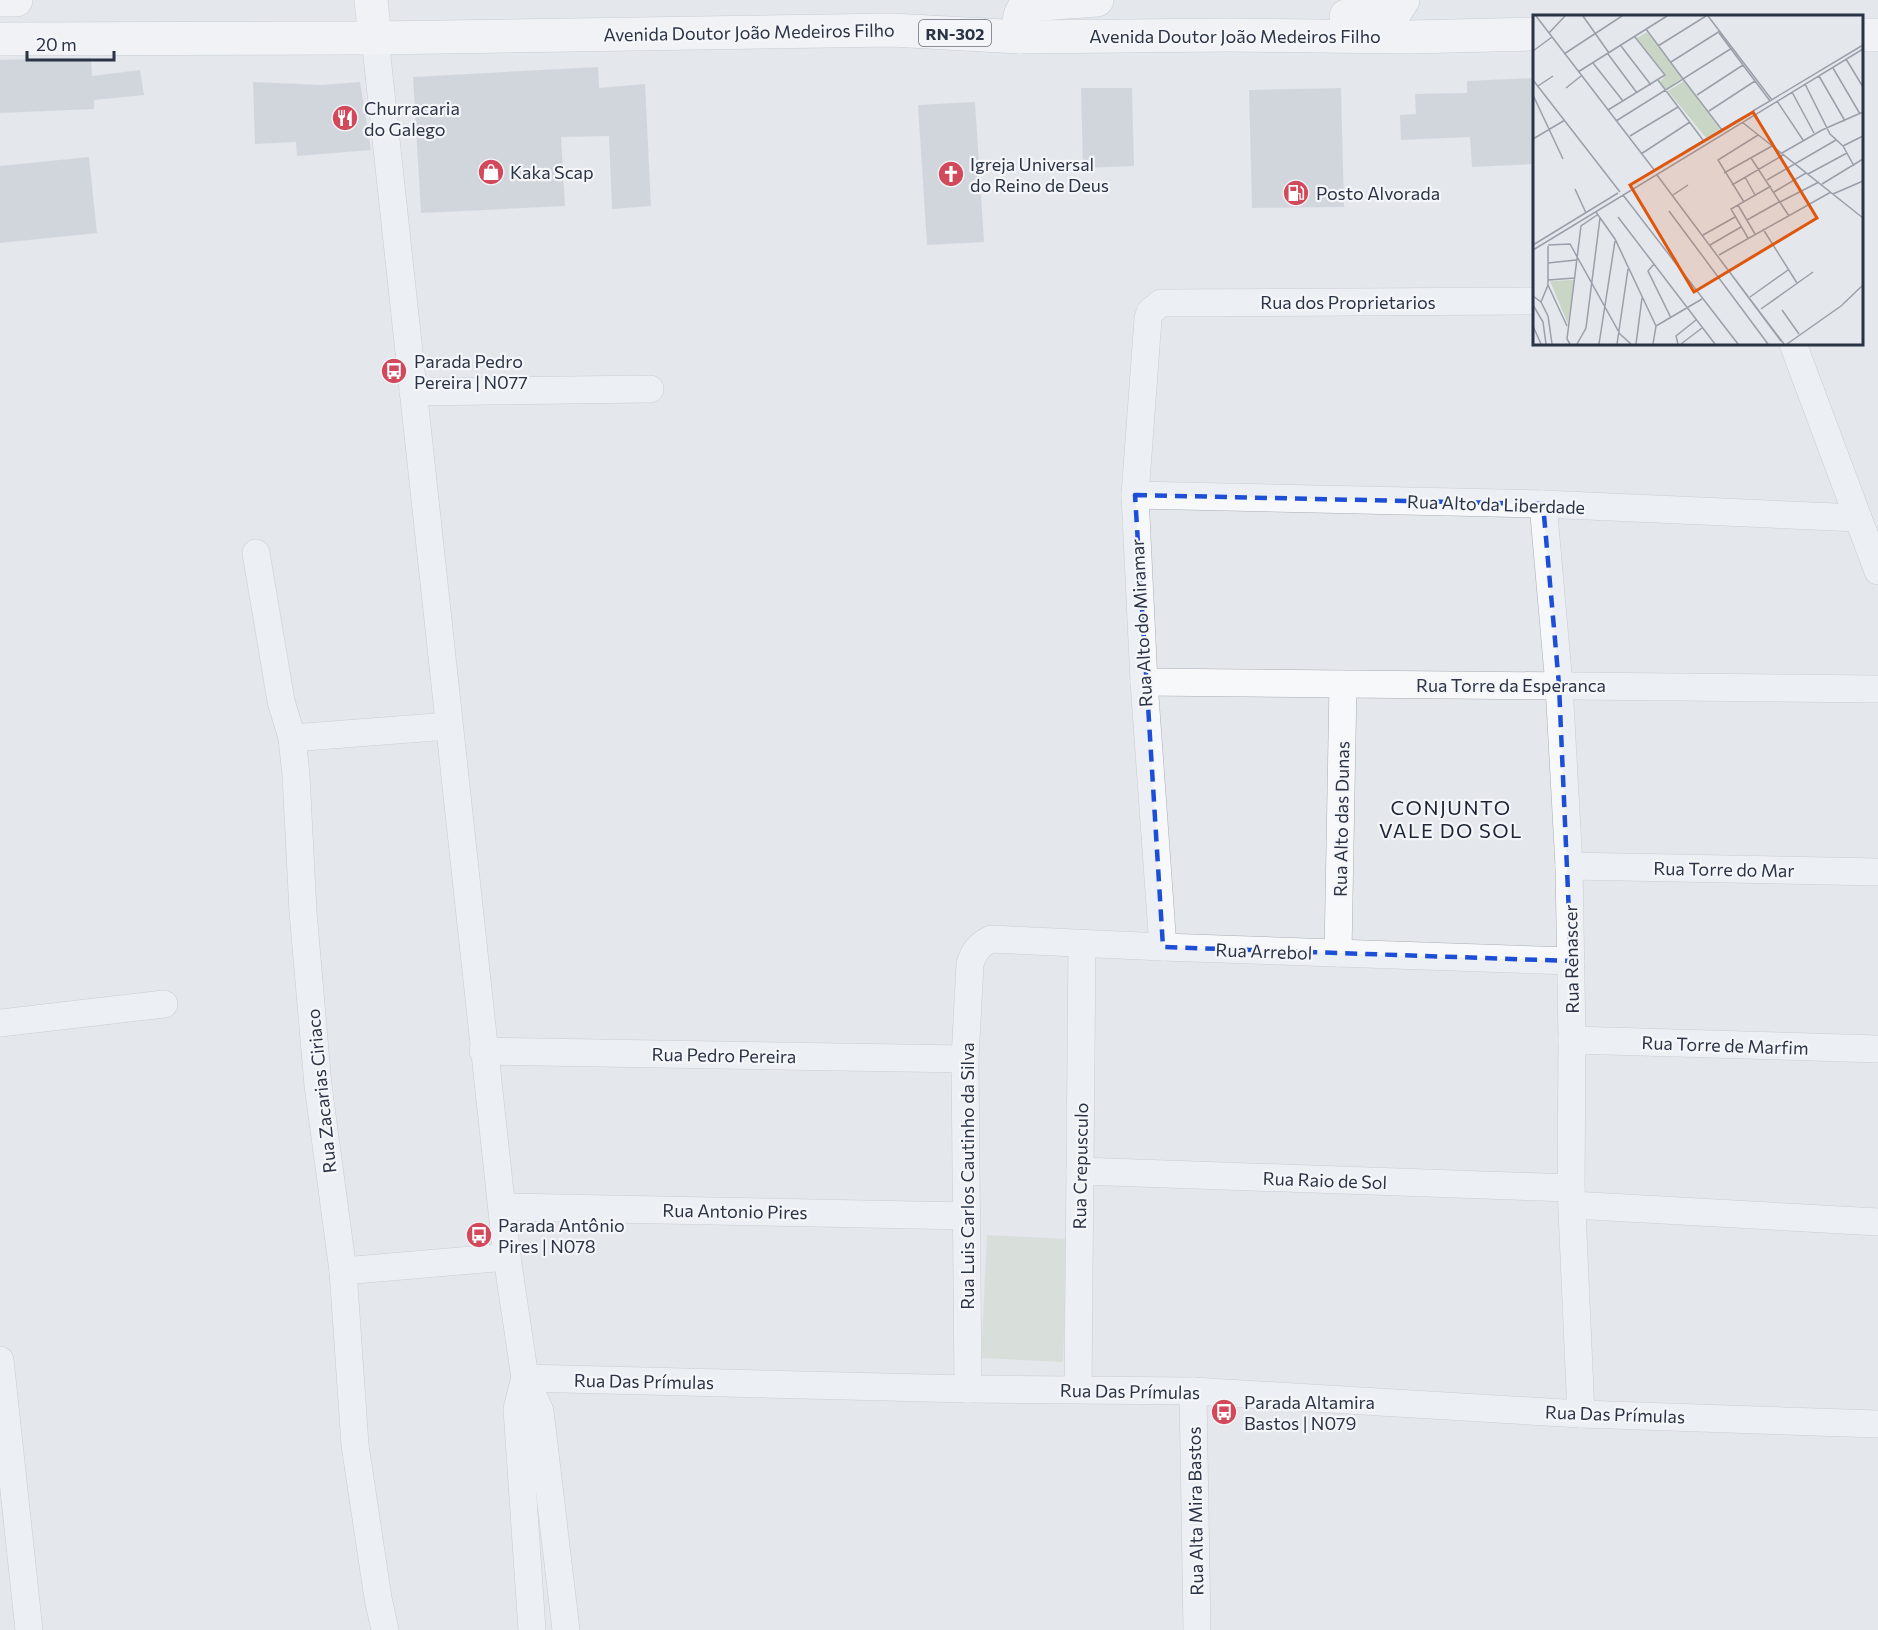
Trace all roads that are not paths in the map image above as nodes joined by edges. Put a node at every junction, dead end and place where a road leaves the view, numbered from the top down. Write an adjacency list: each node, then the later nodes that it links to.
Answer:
1 (0, 0): 2 (main road)
2 (16, 0)
3 (371, 0): 9 (main road)
4 (1097, 0): 8 (main road)
5 (1403, 0): 7 (main road)
6 (1533, 34): 7 (main road, Avenida Doutor João Medeiros Filho / RN-302)
7 (1229, 35): 8 (main road, Avenida Doutor João Medeiros Filho / RN-302)
8 (1020, 37): 9 (main road, Avenida Doutor João Medeiros Filho / RN-302)
9 (375, 38): 10 (main road, Avenida Doutor João Medeiros Filho / RN-302); 15 (street)
10 (0, 39)
11 (1533, 301): 12 (street, Rua dos Proprietarios)
12 (1161, 303): 16 (street, Rua Alto do Miramar)
13 (1793, 345): 18 (street)
14 (650, 389): 15 (street)
15 (413, 392): 25 (street)
16 (1135, 495): 17 (street, Rua Alto da Liberdade); 21 (street, Rua Alto do Miramar)
17 (1543, 504): 18 (street, Rua Alto da Liberdade); 23 (street, Rua Renascer)
18 (1858, 518): 20 (street)
19 (256, 553): 26 (street, Rua Zacarias Ciriaco)
20 (1878, 571)
21 (1144, 682): 22 (street, Rua Torre da Esperanca); 30 (street, Rua Alto do Miramar)
22 (1343, 685): 23 (street, Rua Torre da Esperanca); 31 (street, Rua Alto das Dunas)
23 (1559, 685): 24 (street, Rua Torre da Esperanca); 27 (street, Rua Renascer)
24 (1878, 689)
25 (449, 726): 26 (street); 38 (street)
26 (292, 738): 46 (street, Rua Zacarias Ciriaco)
27 (1569, 866): 28 (street, Rua Torre do Mar); 32 (street, Rua Renascer)
28 (1878, 872)
29 (1083, 944): 30 (street, Rua Arrebol); 33 (street, Rua Arrebol); 40 (street, Rua Crepusculo)
30 (1162, 947): 31 (street, Rua Arrebol)
31 (1338, 953): 32 (street, Rua Arrebol)
32 (1570, 961): 36 (street, Rua Renascer)
33 (970, 964): 39 (street, Rua Luis Carlos Cautinho da Silva)
34 (164, 1004): 35 (street)
35 (0, 1023)
36 (1572, 1040): 37 (street, Rua Torre de Marfim); 41 (street, Rua Renascer)
37 (1878, 1049)
38 (483, 1051): 39 (street, Rua Pedro Pereira); 42 (street)
39 (965, 1059): 43 (street, Rua Luis Carlos Cautinho da Silva)
40 (1080, 1171): 41 (street, Rua Raio de Sol); 50 (street, Rua Crepusculo)
41 (1571, 1197): 44 (street, Rua Raio de Sol); 52 (street, Rua Renascer)
42 (502, 1207): 43 (street, Rua Antonio Pires); 45 (street)
43 (967, 1216): 49 (street, Rua Luis Carlos Cautinho da Silva)
44 (1878, 1222)
45 (507, 1257): 46 (street); 48 (street)
46 (343, 1271): 55 (street, Rua Zacarias Ciriaco)
47 (0, 1360): 54 (street)
48 (525, 1378): 49 (street, Rua Das Prímulas); 56 (street); 57 (street)
49 (968, 1389): 50 (street, Rua Das Prímulas)
50 (1078, 1389): 51 (street, Rua Das Prímulas)
51 (1193, 1391): 52 (street, Rua Das Prímulas); 58 (street, Rua Alta Mira Bastos)
52 (1581, 1414): 53 (street, Rua Das Prímulas)
53 (1878, 1424)
54 (29, 1630)
55 (385, 1630)
56 (532, 1630)
57 (566, 1630)
58 (1197, 1630)

